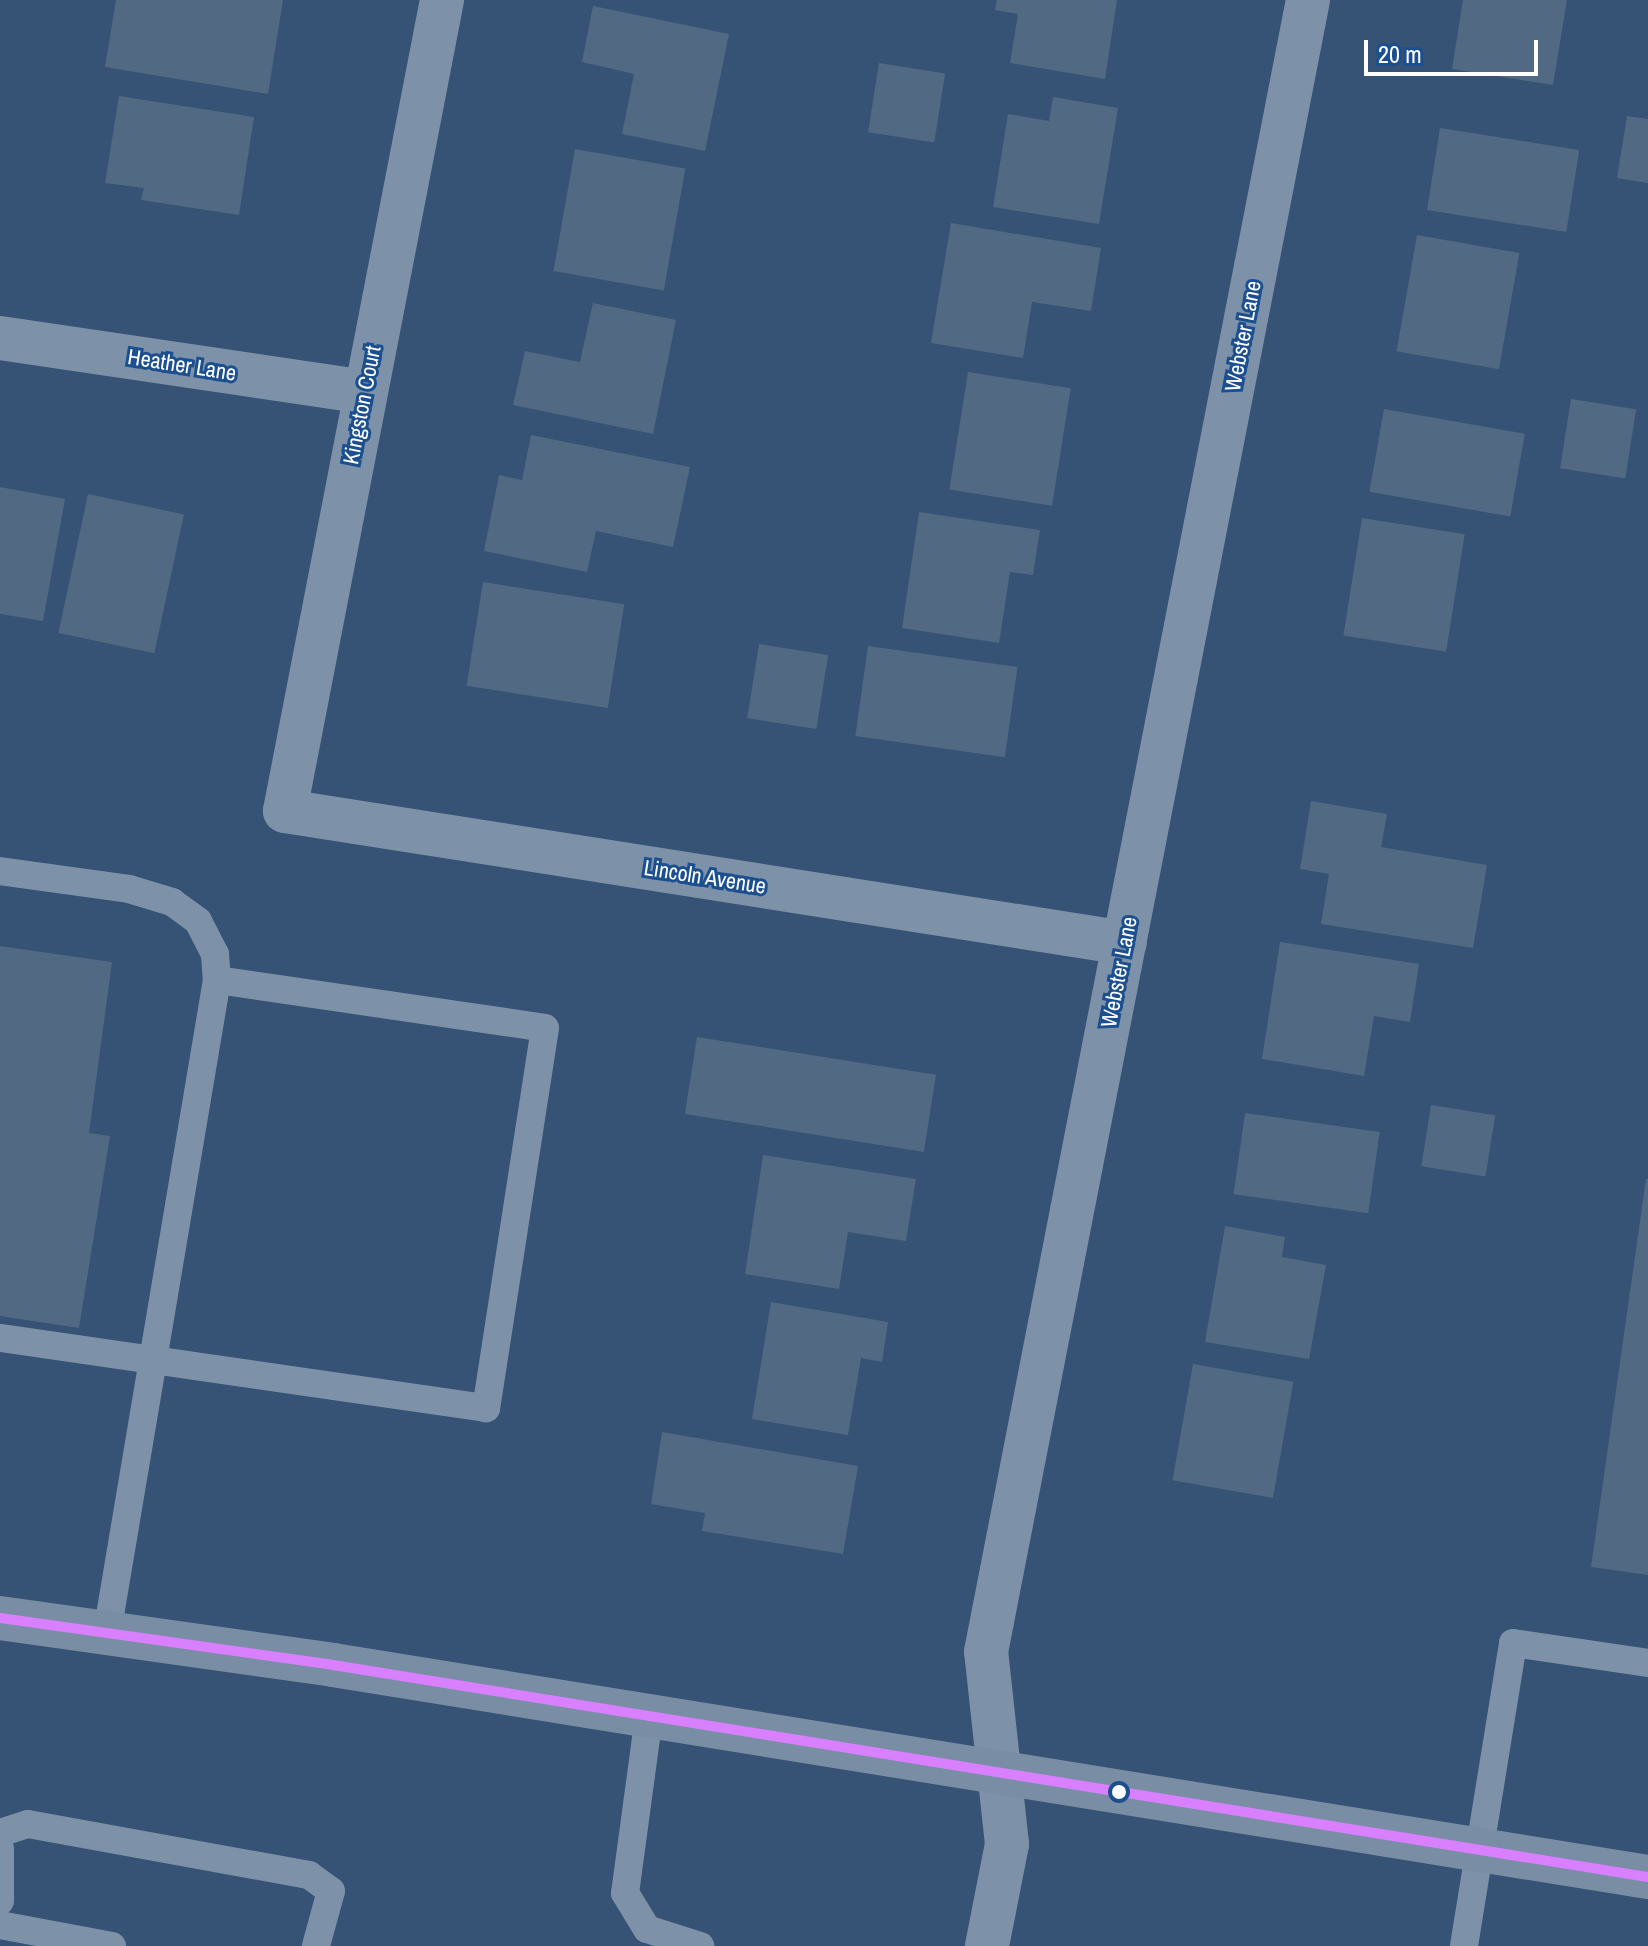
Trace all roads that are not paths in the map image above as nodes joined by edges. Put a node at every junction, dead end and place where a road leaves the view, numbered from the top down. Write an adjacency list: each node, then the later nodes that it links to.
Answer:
1 (442, 0): 4 (street, Kingston Court)
2 (1308, 0): 7 (street, Webster Lane)
3 (0, 338): 4 (street, Heather Lane)
4 (364, 392): 5 (street, Kingston Court)
5 (285, 811): 7 (street, Lincoln Avenue)
6 (0, 871): 8 (lane)
7 (1125, 943): 15 (street, Webster Lane)
8 (217, 980): 10 (lane); 10 (lane)
9 (0, 1338): 10 (lane)
10 (152, 1361): 12 (lane)
11 (0, 1618): 12 (main road)
12 (107, 1633): 14 (main road)
13 (1648, 1663): 17 (lane)
14 (649, 1716): 15 (main road); 24 (lane)
15 (997, 1771): 17 (main road); 25 (street, Webster Lane)
16 (0, 1833): 23 (lane)
17 (1476, 1848): 19 (main road); 26 (lane)
18 (0, 1849): 20 (lane)
19 (1648, 1877)
20 (0, 1901)
21 (0, 1925): 22 (lane)
22 (112, 1946)
23 (316, 1946)
24 (700, 1946)
25 (987, 1946)
26 (1464, 1946)

